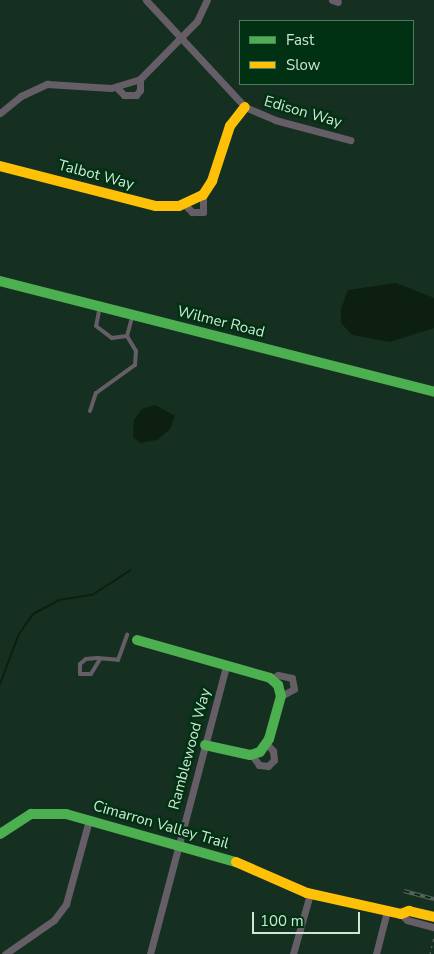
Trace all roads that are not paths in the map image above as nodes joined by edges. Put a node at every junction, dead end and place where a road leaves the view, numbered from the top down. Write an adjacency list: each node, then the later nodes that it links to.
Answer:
1 (146, 0): 3 (street, Edison Way)
2 (207, 0): 3 (street)
3 (180, 38): 4 (street); 6 (street, Edison Way)
4 (140, 79): 5 (street); 5 (street)
5 (116, 87): 7 (street)
6 (245, 107): 8 (street, Edison Way); 9 (street, Talbot Way)
7 (0, 113)
8 (350, 140)
9 (0, 166)
10 (0, 281): 11 (street, Wilmer Road)
11 (100, 306): 12 (street, Wilmer Road); 13 (lane)
12 (132, 314): 13 (lane); 14 (street, Wilmer Road)
13 (127, 336): 15 (lane)
14 (434, 392)
15 (90, 411)
16 (127, 635): 18 (lane)
17 (137, 640): 19 (street)
18 (100, 659): 18 (lane)
19 (226, 667): 20 (street); 23 (street, Ramblewood Way)
20 (271, 679): 21 (street); 21 (street)
21 (281, 696): 22 (street)
22 (266, 744): 24 (street); 24 (street)
23 (205, 745): 24 (street); 27 (street, Ramblewood Way)
24 (252, 755)
25 (89, 820): 26 (street, Cimarron Valley Trail); 27 (street, Cimarron Valley Trail); 33 (street)
26 (0, 834)
27 (180, 844): 28 (street, Cimarron Valley Trail); 34 (street, Ramblewood Way)
28 (310, 894): 29 (street, Cimarron Valley Trail); 35 (street)
29 (388, 911): 30 (street, Cimarron Valley Trail); 36 (street)
30 (401, 914): 31 (street, Cimarron Valley Trail); 32 (street, Cimarron Valley Trail)
31 (434, 917)
32 (434, 927)
33 (4, 954)
34 (150, 954)
35 (292, 954)
36 (376, 954)

